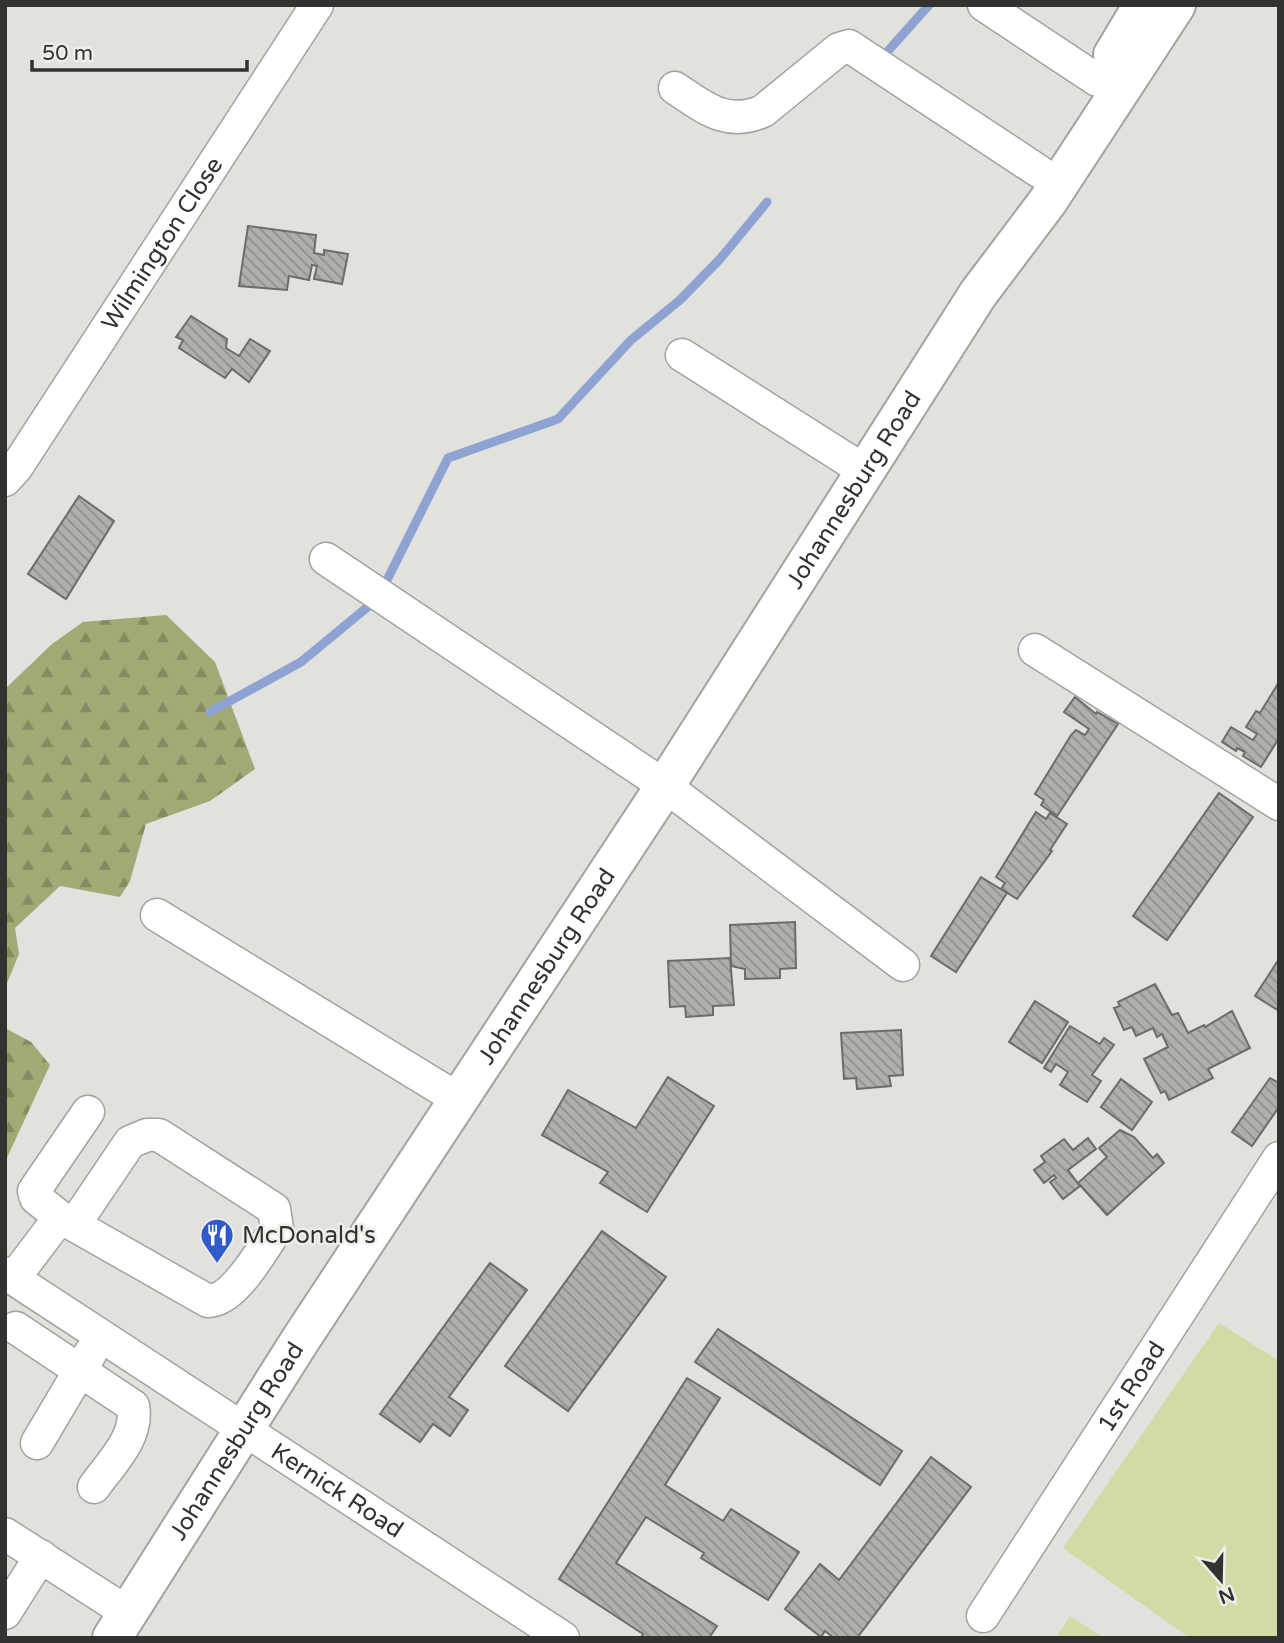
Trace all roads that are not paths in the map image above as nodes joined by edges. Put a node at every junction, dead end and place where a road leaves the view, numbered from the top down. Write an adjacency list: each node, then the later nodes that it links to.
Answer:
1 (317, 5): 11 (street, Wilmington Close)
2 (984, 5): 5 (street)
3 (1143, 5): 5 (main road, Johannesburg Road)
4 (1176, 5): 8 (main road, Johannesburg Road)
5 (1097, 80): 7 (main road, Johannesburg Road)
6 (675, 88): 7 (street)
7 (1040, 172): 8 (main road, Johannesburg Road)
8 (978, 294): 10 (main road, Johannesburg Road)
9 (682, 355): 10 (street)
10 (865, 471): 14 (main road, Johannesburg Road)
11 (5, 480)
12 (326, 559): 14 (street)
13 (1035, 650): 15 (street)
14 (664, 786): 17 (street); 18 (main road, Johannesburg Road)
15 (1279, 804)
16 (158, 915): 18 (street)
17 (903, 965)
18 (458, 1099): 26 (main road, Johannesburg Road)
19 (88, 1112): 21 (street)
20 (1279, 1158): 32 (street, 1st Road)
21 (67, 1221): 21 (street); 22 (street)
22 (19, 1282): 23 (street, Kernick Road); 24 (street)
23 (101, 1335): 25 (street); 26 (street, Kernick Road)
24 (11, 1336): 25 (street)
25 (80, 1370): 27 (street); 28 (street)
26 (245, 1430): 33 (main road, Johannesburg Road); 34 (street, Kernick Road)
27 (37, 1443)
28 (94, 1487)
29 (5, 1534): 30 (street)
30 (41, 1556): 31 (street); 33 (street)
31 (5, 1613)
32 (983, 1616)
33 (120, 1625)
34 (563, 1638)

